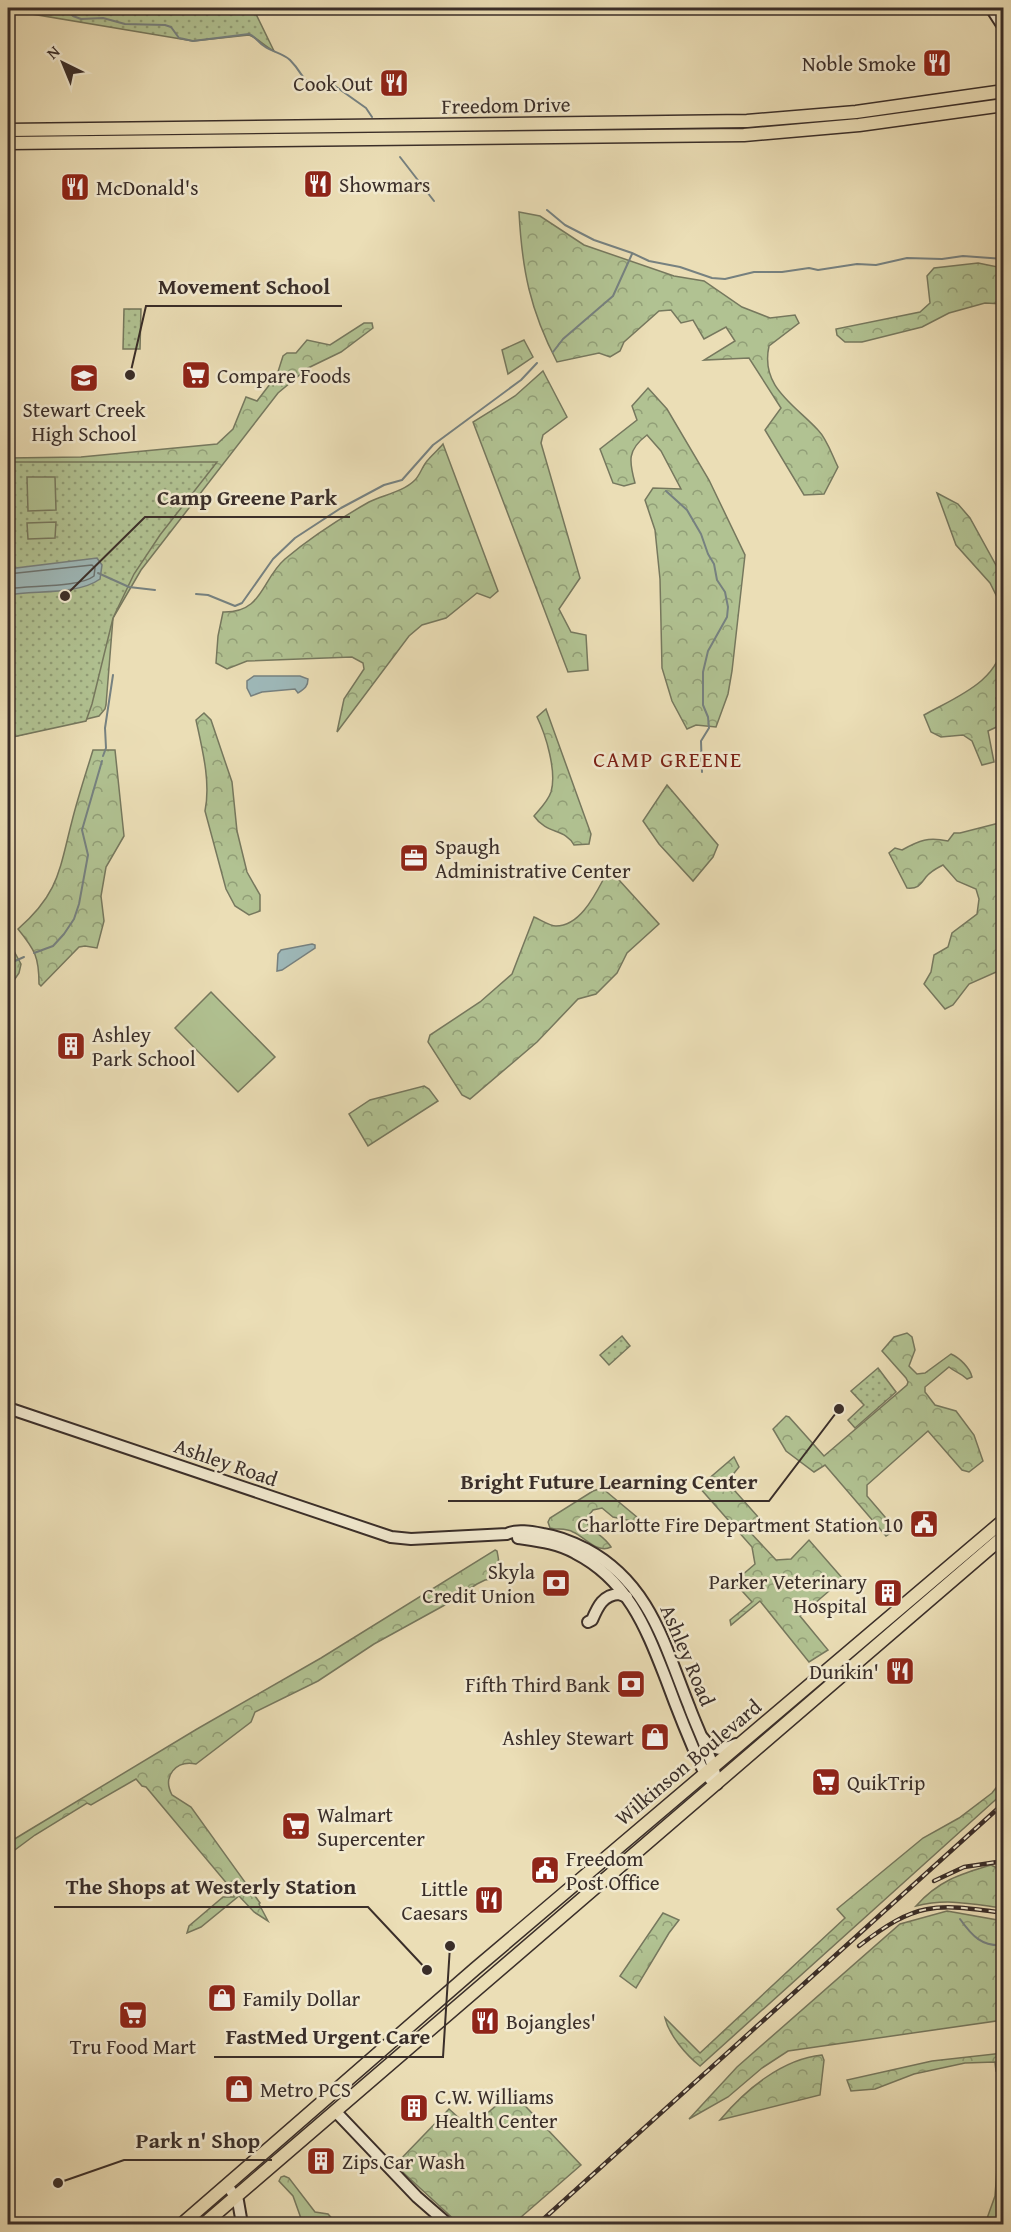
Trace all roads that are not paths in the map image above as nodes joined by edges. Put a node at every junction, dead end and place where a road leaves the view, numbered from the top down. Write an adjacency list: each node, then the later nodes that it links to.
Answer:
1 (991, 8): 2 (street)
2 (1004, 28)
3 (1004, 91): 5 (main road, Freedom Drive)
4 (1004, 105): 8 (main road, Freedom Drive)
5 (286, 127): 6 (main road, Freedom Drive); 8 (main road)
6 (104, 129): 7 (main road, Freedom Drive); 10 (main road)
7 (8, 130)
8 (235, 141): 10 (main road, Freedom Drive)
9 (8, 143): 10 (main road, Freedom Drive)
10 (31, 143)
11 (8, 1408): 13 (street, Ashley Road)
12 (1004, 1520): 17 (main road, Wilkinson Boulevard)
13 (507, 1534): 15 (street, Ashley Road); 18 (street, Ashley Road)
14 (1004, 1536): 17 (main road, Wilkinson Boulevard)
15 (628, 1598): 16 (street); 20 (street, Ashley Road)
16 (588, 1622)
17 (890, 1625): 19 (main road, Wilkinson Boulevard); 21 (main road, Wilkinson Boulevard)
18 (698, 1730): 19 (street); 20 (street, Ashley Road)
19 (741, 1743): 20 (main road, Wilkinson Boulevard)
20 (709, 1771): 21 (street, Ashley Road); 22 (main road, Wilkinson Boulevard)
21 (717, 1784): 23 (main road, Wilkinson Boulevard)
22 (498, 1950): 23 (main road); 24 (main road, Wilkinson Boulevard)
23 (433, 2028): 25 (main road, Wilkinson Boulevard)
24 (380, 2052): 25 (main road); 26 (main road, Wilkinson Boulevard)
25 (336, 2112): 27 (main road, Wilkinson Boulevard); 31 (street)
26 (227, 2185): 27 (street); 28 (main road, Wilkinson Boulevard)
27 (236, 2197): 29 (main road, Wilkinson Boulevard); 30 (street)
28 (182, 2224)
29 (204, 2224)
30 (242, 2224)
31 (447, 2224)

